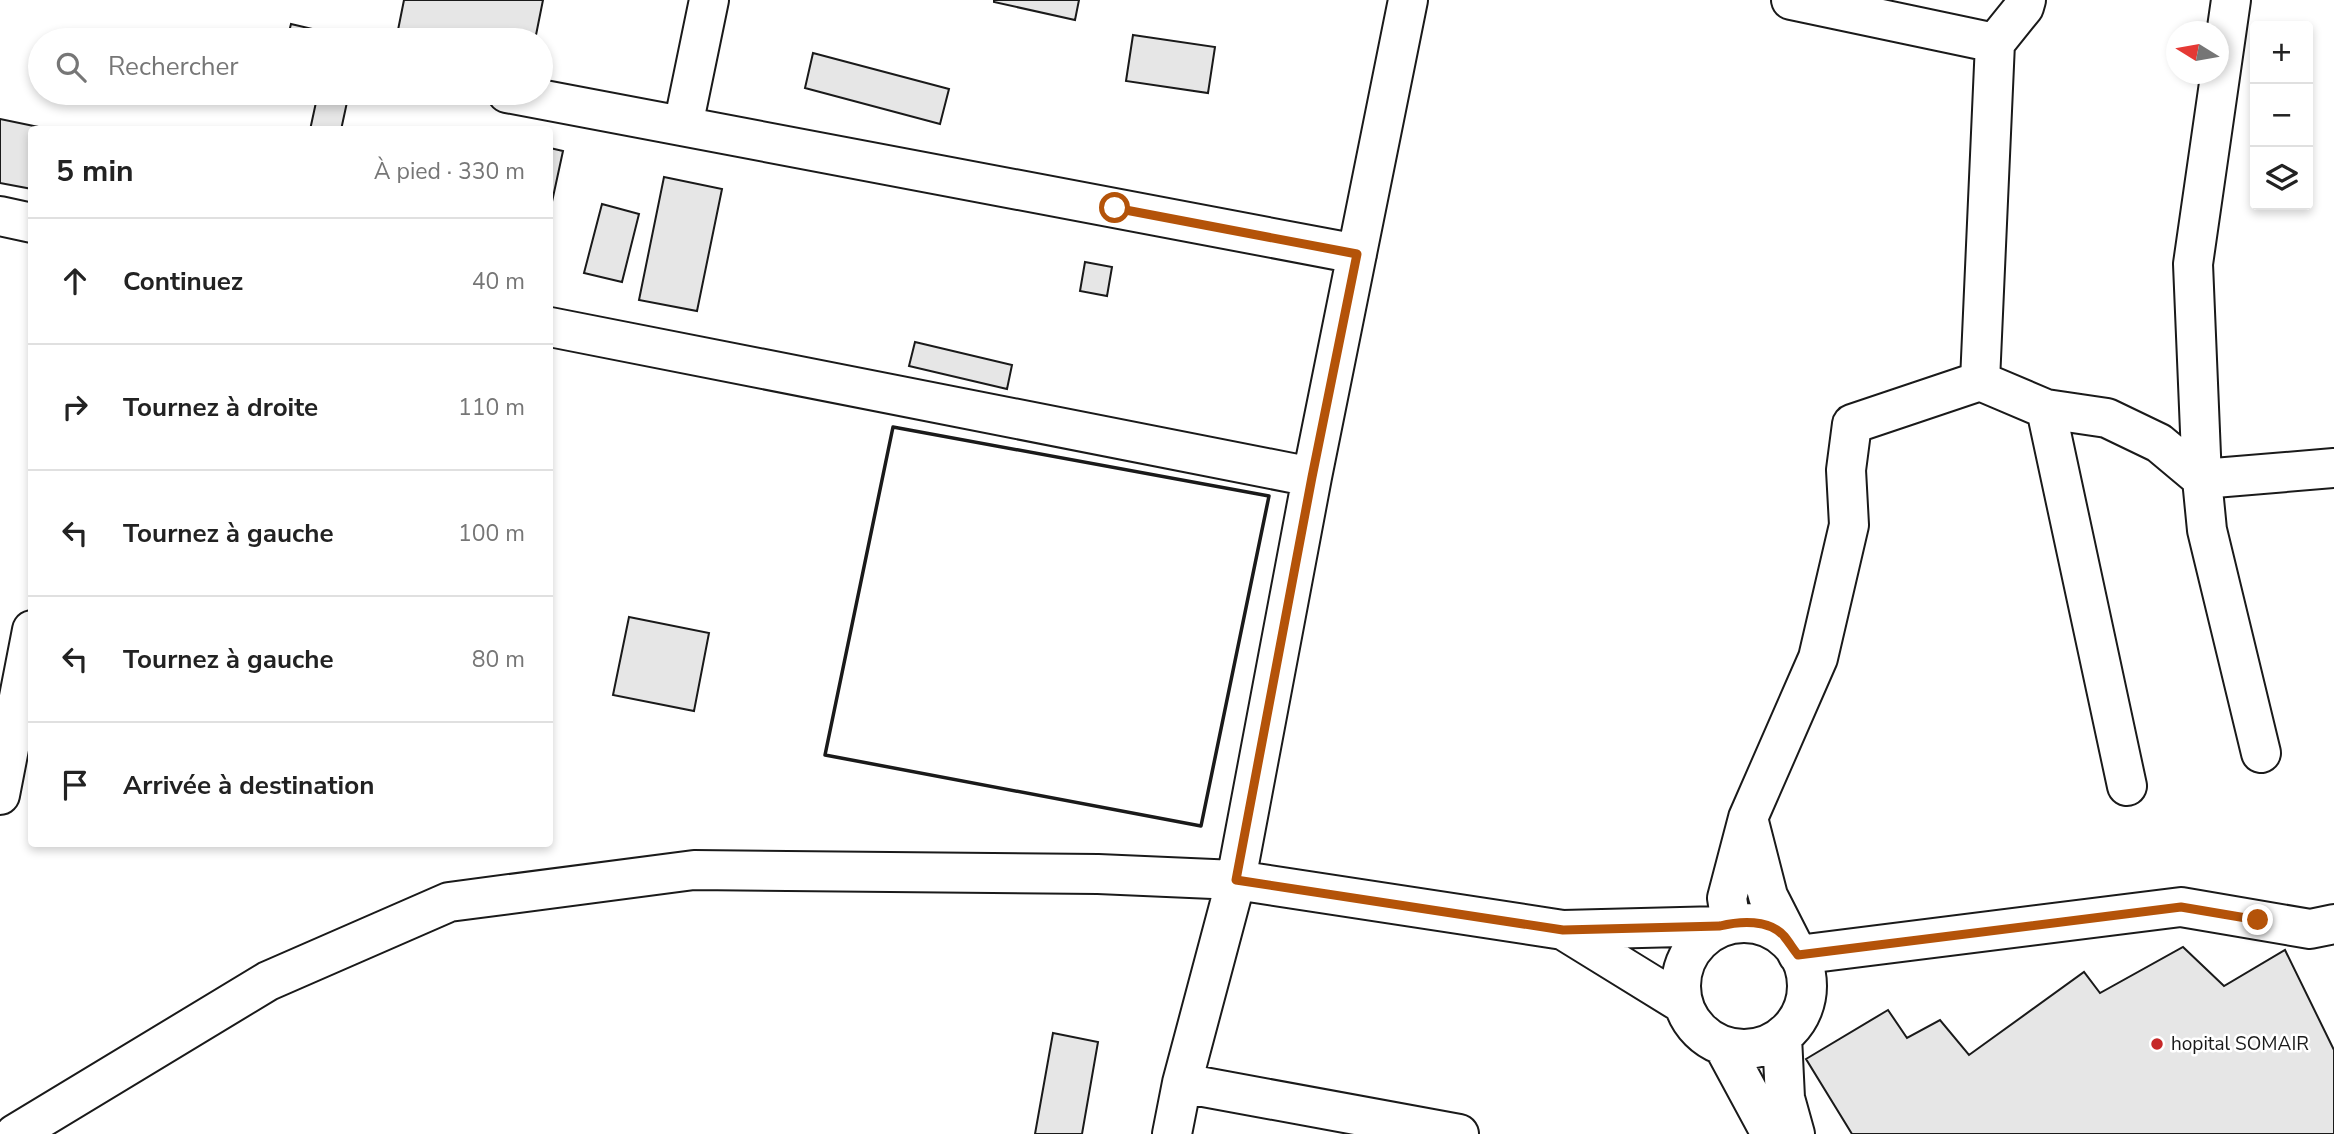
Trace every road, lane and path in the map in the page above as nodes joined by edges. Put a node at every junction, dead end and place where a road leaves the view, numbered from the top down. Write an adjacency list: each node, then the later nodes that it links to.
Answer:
1 (709, 0): 8 (street)
2 (1408, 0): 11 (street)
3 (1791, 0): 6 (street)
4 (2026, 0): 6 (street)
5 (2231, 0): 17 (street)
6 (1995, 43): 13 (street)
7 (553, 102): 8 (street)
8 (683, 126): 11 (street)
9 (0, 216): 10 (street)
10 (28, 222)
11 (1357, 254): 16 (street)
12 (553, 328): 16 (street)
13 (1980, 381): 14 (street); 22 (street)
14 (2046, 409): 17 (street); 20 (street)
15 (2334, 468): 17 (street)
16 (1312, 477): 23 (street)
17 (2202, 479): 19 (street)
18 (28, 651): 21 (street)
19 (2261, 752)
20 (2127, 786)
21 (0, 795)
22 (1748, 818): 25 (street); 27 (street)
23 (1236, 880): 26 (street); 31 (street); 34 (street)
24 (2334, 924): 27 (street)
25 (1726, 925): 26 (street); 27 (street); 28 (street)
26 (1563, 930): 28 (street)
27 (1798, 955): 29 (street)
28 (1683, 1004): 30 (street)
29 (1782, 1037): 30 (street); 37 (street)
30 (1724, 1047): 36 (street)
31 (1182, 1083): 32 (street); 35 (street)
32 (1280, 1117): 33 (street)
33 (1437, 1132)
34 (15, 1134)
35 (1172, 1134)
36 (1770, 1134)
37 (1795, 1134)

